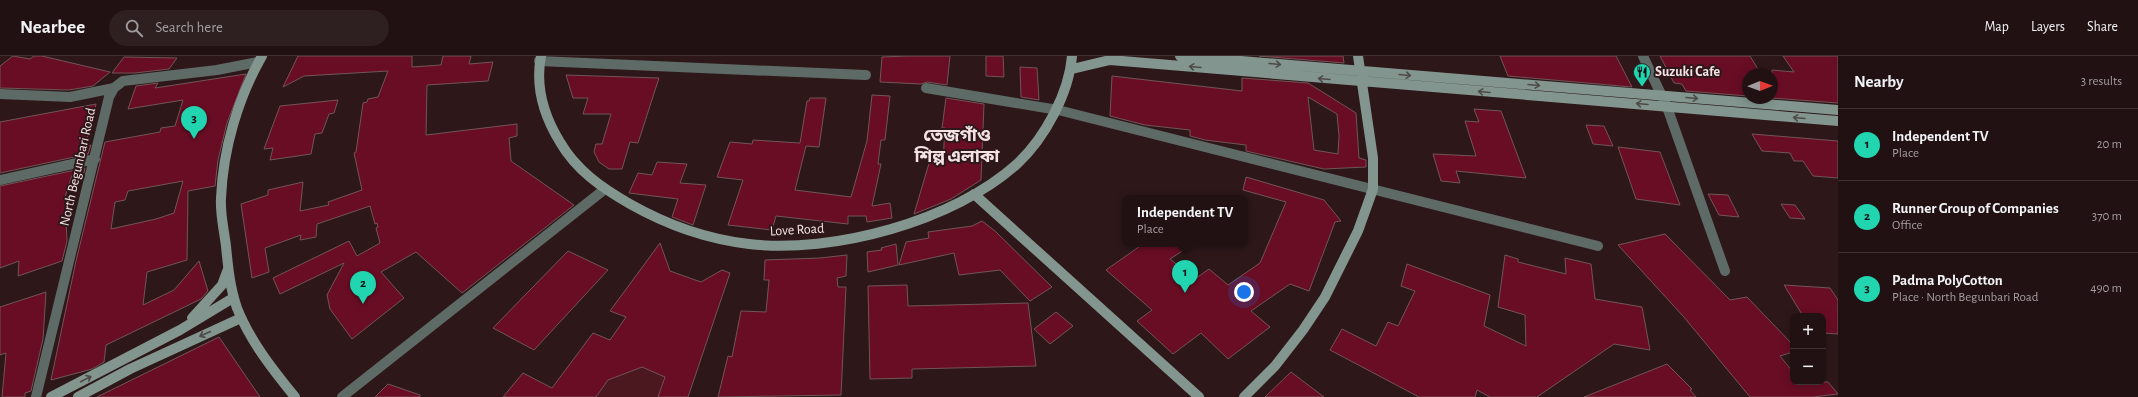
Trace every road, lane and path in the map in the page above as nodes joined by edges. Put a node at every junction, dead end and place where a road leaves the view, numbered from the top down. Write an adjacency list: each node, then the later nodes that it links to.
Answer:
1 (1072, 56): 8 (main road, Love Road)
2 (1180, 56): 9 (main road, one-way to 9)
3 (1358, 56): 9 (main road)
4 (1643, 56): 15 (street)
5 (1110, 58): 8 (main road); 11 (main road, one-way to 5)
6 (260, 59): 12 (street); 26 (main road)
7 (540, 59): 10 (street); 23 (main road, Love Road)
8 (1072, 69): 17 (main road, Love Road)
9 (1362, 71): 11 (main road); 15 (main road, one-way to 15)
10 (866, 76)
11 (1363, 82): 16 (main road, one-way to 11); 22 (main road)
12 (114, 88): 14 (street); 20 (street, North Begunbari Road)
13 (926, 88): 17 (street)
14 (0, 94)
15 (1663, 96): 16 (street); 18 (main road, one-way to 18)
16 (1667, 106): 19 (main road, one-way to 16); 27 (street)
17 (1058, 110): 22 (street); 24 (main road, Love Road)
18 (1838, 110)
19 (1838, 121)
20 (95, 159): 21 (street); 31 (street, North Begunbari Road)
21 (0, 180)
22 (1373, 189): 25 (street); 37 (main road)
23 (604, 190): 24 (main road, Love Road); 35 (street)
24 (974, 194): 36 (main road)
25 (1598, 246)
26 (228, 269): 28 (main road); 30 (main road)
27 (1725, 271)
28 (233, 298): 29 (main road); 30 (main road)
29 (241, 318): 33 (main road, one-way to 33); 34 (main road)
30 (180, 330): 32 (main road, one-way to 30)
31 (36, 397)
32 (52, 397)
33 (78, 397)
34 (295, 397)
35 (342, 397)
36 (1199, 397)
37 (1244, 397)

